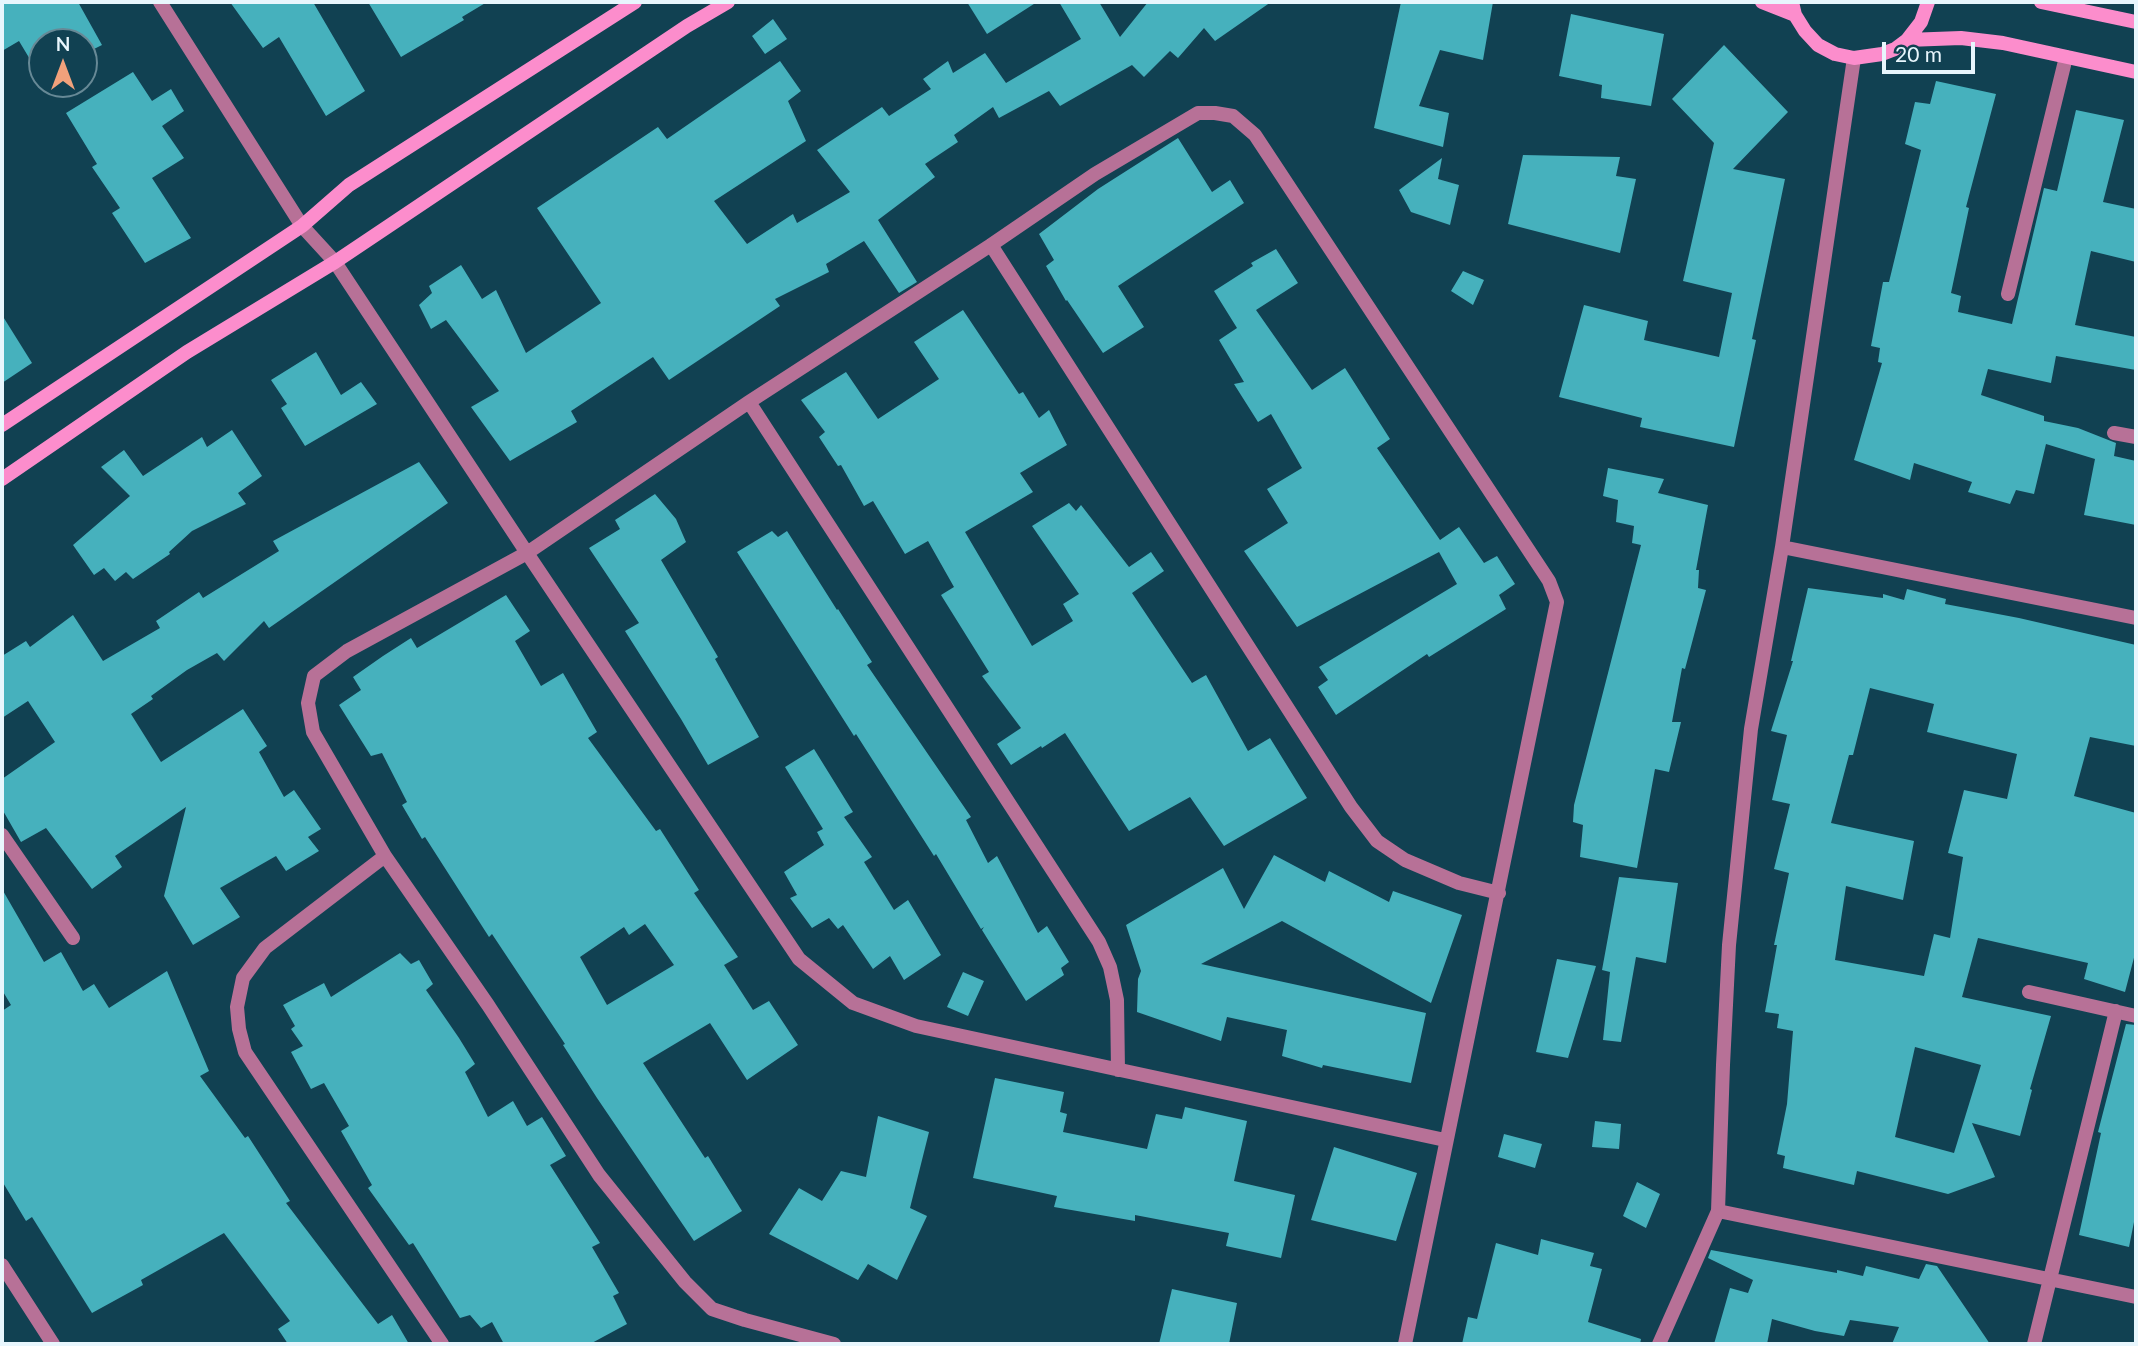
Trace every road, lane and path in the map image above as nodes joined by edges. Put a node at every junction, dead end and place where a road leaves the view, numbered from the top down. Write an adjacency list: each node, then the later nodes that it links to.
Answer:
1 (160, 2): 13 (street)
2 (635, 2): 13 (main road)
3 (729, 2): 15 (main road)
4 (1762, 2): 7 (main road)
5 (1928, 2): 9 (main road)
6 (2041, 2): 8 (main road)
7 (1794, 8): 11 (main road)
8 (2136, 22)
9 (1907, 40): 10 (main road); 11 (main road)
10 (2066, 57): 12 (main road); 16 (street)
11 (1854, 58): 22 (street)
12 (2136, 72)
13 (302, 226): 15 (street); 18 (main road)
14 (991, 245): 17 (street); 27 (street); 27 (street)
15 (335, 262): 21 (main road); 23 (street)
16 (2008, 294)
17 (749, 402): 23 (street); 32 (street)
18 (2, 425)
19 (2114, 433): 20 (street)
20 (2136, 437)
21 (2, 479)
22 (1782, 547): 24 (street); 34 (street)
23 (527, 553): 26 (street); 32 (street)
24 (2136, 618)
25 (2, 835): 28 (street)
26 (385, 856): 39 (street); 40 (street)
27 (1499, 893): 33 (street)
28 (73, 938)
29 (2029, 992): 30 (street)
30 (2116, 1011): 31 (street); 36 (street)
31 (2136, 1016)
32 (1118, 1070): 33 (street)
33 (1446, 1140): 41 (street)
34 (1718, 1211): 36 (street); 42 (street)
35 (2, 1265): 38 (street)
36 (2050, 1279): 37 (street); 43 (street)
37 (2136, 1297)
38 (53, 1344)
39 (442, 1344)
40 (834, 1344)
41 (1405, 1344)
42 (1659, 1344)
43 (2034, 1344)

